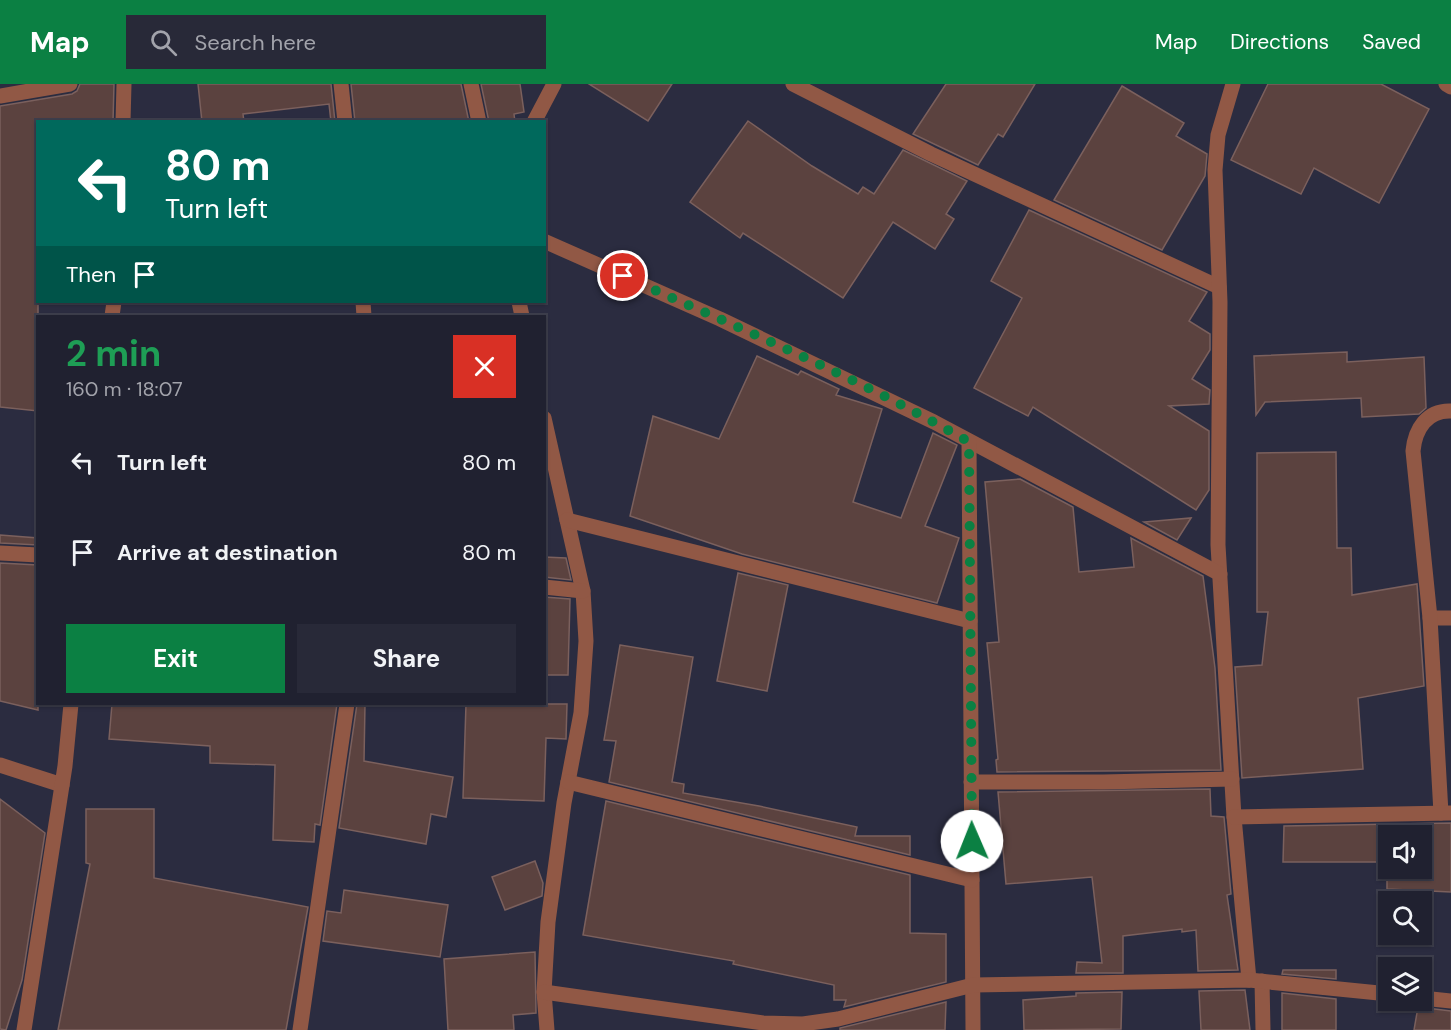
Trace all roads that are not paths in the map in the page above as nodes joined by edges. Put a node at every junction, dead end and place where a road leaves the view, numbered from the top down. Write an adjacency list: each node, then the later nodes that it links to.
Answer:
1 (70, 84): 10 (street)
2 (124, 84): 11 (street)
3 (341, 84): 12 (street)
4 (471, 84): 13 (street)
5 (554, 84): 14 (street)
6 (793, 84): 16 (street)
7 (1233, 84): 16 (street)
8 (1446, 84): 9 (street)
9 (1451, 87)
10 (0, 96)
11 (123, 120)
12 (345, 120)
13 (479, 120)
14 (535, 120)
15 (546, 242): 19 (street)
16 (1219, 287): 23 (street)
17 (1451, 411): 26 (street)
18 (546, 427): 20 (street)
19 (969, 442): 23 (street); 28 (street)
20 (567, 520): 25 (street); 28 (street)
21 (0, 553): 22 (street)
22 (36, 555)
23 (1220, 574): 32 (street)
24 (546, 587): 25 (street)
25 (583, 591): 33 (street)
26 (1430, 618): 27 (street); 36 (street)
27 (1451, 618)
28 (970, 621): 34 (street)
29 (71, 705): 35 (street)
30 (347, 705): 47 (street)
31 (0, 765): 35 (street)
32 (1232, 779): 34 (street); 37 (street)
33 (568, 782): 38 (street); 41 (street)
34 (971, 782): 38 (street)
35 (62, 785): 46 (street)
36 (1446, 813): 37 (street)
37 (1234, 817): 39 (street)
38 (972, 880): 40 (street)
39 (1256, 980): 40 (street); 42 (street); 50 (street)
40 (973, 985): 45 (street); 49 (street)
41 (544, 992): 45 (street); 48 (street)
42 (1378, 993)
43 (1432, 999): 44 (street)
44 (1451, 1000)
45 (803, 1027)
46 (24, 1030)
47 (300, 1030)
48 (547, 1030)
49 (973, 1030)
50 (1263, 1030)

